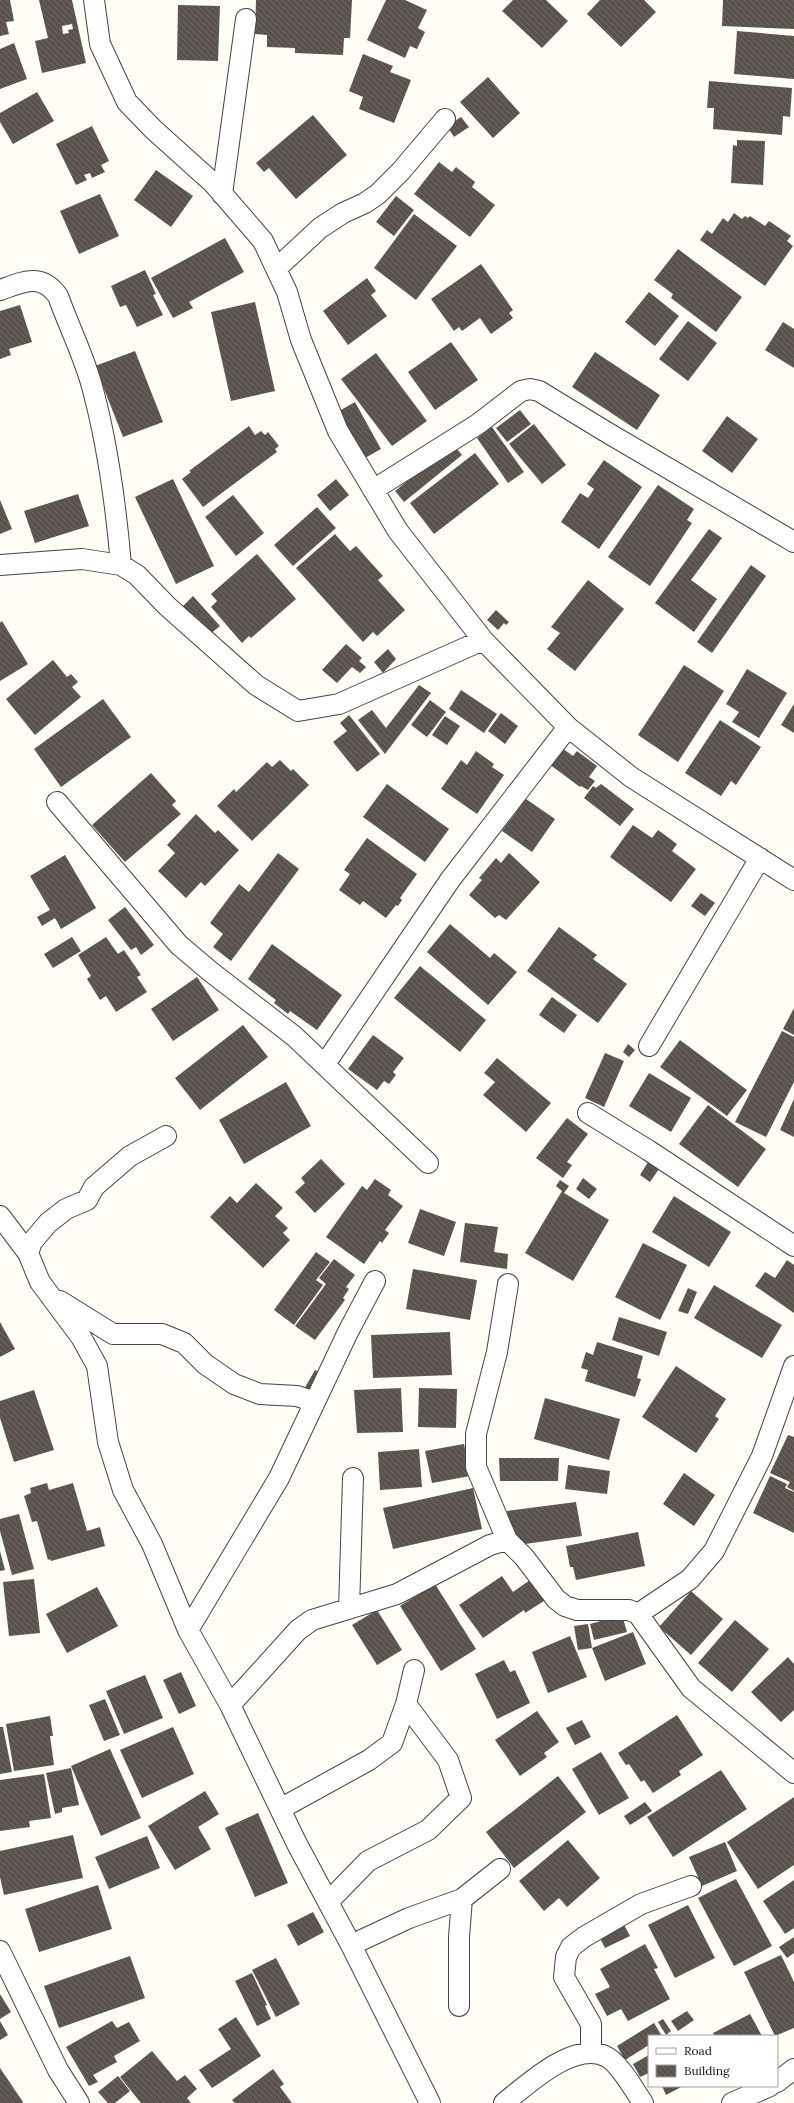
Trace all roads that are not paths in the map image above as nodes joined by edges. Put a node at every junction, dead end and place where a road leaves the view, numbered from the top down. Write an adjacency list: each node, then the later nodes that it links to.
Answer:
1 (94, 0): 4 (street)
2 (246, 18): 4 (street)
3 (445, 119): 5 (street)
4 (222, 194): 5 (street)
5 (277, 268): 7 (street)
6 (0, 290): 10 (street)
7 (374, 490): 8 (street); 11 (street)
8 (794, 542)
9 (0, 565): 10 (street)
10 (121, 565): 11 (street)
11 (483, 640): 12 (street)
12 (568, 727): 14 (street); 17 (street)
13 (57, 802): 17 (street)
14 (760, 858): 15 (street); 16 (street)
15 (794, 880)
16 (649, 1046)
17 (325, 1064): 20 (street)
18 (588, 1113): 22 (street)
19 (166, 1136): 23 (street)
20 (428, 1163)
21 (0, 1216): 23 (street)
22 (794, 1246)
23 (28, 1253): 26 (street)
24 (375, 1281): 28 (street)
25 (508, 1284): 30 (street)
26 (53, 1299): 28 (street); 33 (street)
27 (794, 1366): 32 (street)
28 (315, 1402): 33 (street)
29 (353, 1478): 31 (street)
30 (506, 1540): 31 (street); 32 (street)
31 (349, 1609): 36 (street)
32 (638, 1614): 37 (street)
33 (188, 1630): 36 (street)
34 (414, 1670): 35 (street)
35 (406, 1704): 38 (street); 42 (street)
36 (230, 1705): 38 (street)
37 (794, 1773)
38 (280, 1809): 42 (street)
39 (500, 1869): 41 (street)
40 (691, 1886): 46 (street)
41 (462, 1900): 43 (street); 45 (street)
42 (328, 1902): 43 (street)
43 (351, 1945): 51 (street)
44 (0, 1951): 50 (street)
45 (459, 2006)
46 (591, 2052): 52 (street); 53 (street)
47 (794, 2069): 48 (street)
48 (778, 2081)
49 (768, 2087): 54 (street)
50 (79, 2103)
51 (430, 2103)
52 (504, 2103)
53 (643, 2103)
54 (732, 2103)

